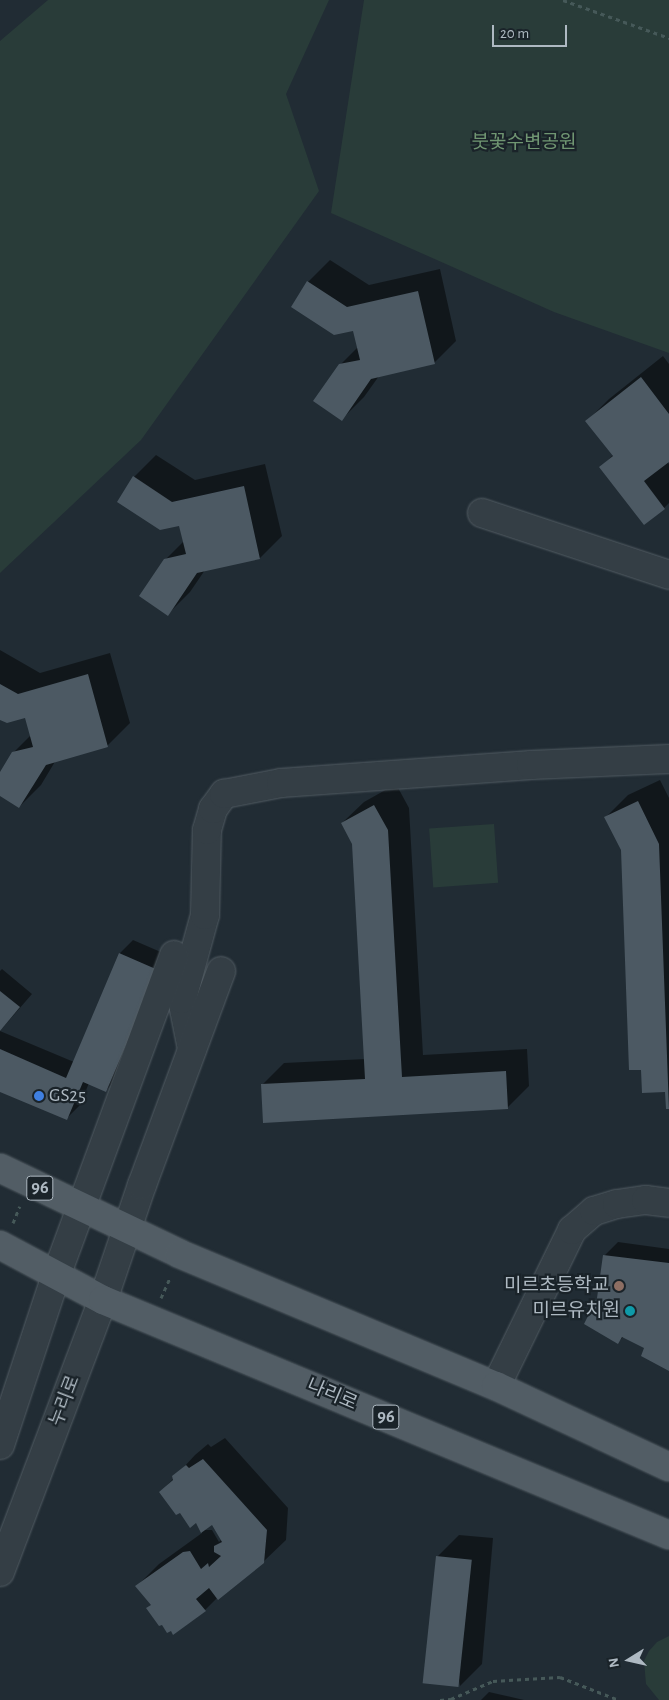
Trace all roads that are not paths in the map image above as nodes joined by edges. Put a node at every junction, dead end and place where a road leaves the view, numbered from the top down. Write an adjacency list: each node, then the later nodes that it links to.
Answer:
1 (482, 513): 2 (street)
2 (669, 575)
3 (669, 759): 6 (street)
4 (174, 954): 7 (street)
5 (221, 971): 8 (street, 누리로)
6 (182, 999): 7 (street); 8 (street)
7 (144, 1036): 11 (street)
8 (192, 1049): 12 (street, 누리로)
9 (0, 1168): 11 (main road, 96)
10 (669, 1203): 16 (street)
11 (80, 1207): 12 (main road, 96); 14 (street)
12 (127, 1230): 15 (street, 누리로); 16 (main road, 96)
13 (5, 1238): 14 (main road, 나리로 / 96)
14 (56, 1276): 15 (main road, 나리로 / 96); 17 (street)
15 (103, 1300): 19 (main road, 나리로 / 96); 20 (street, 누리로)
16 (496, 1386): 18 (main road, 96)
17 (0, 1446)
18 (669, 1467)
19 (669, 1535)
20 (0, 1572)

